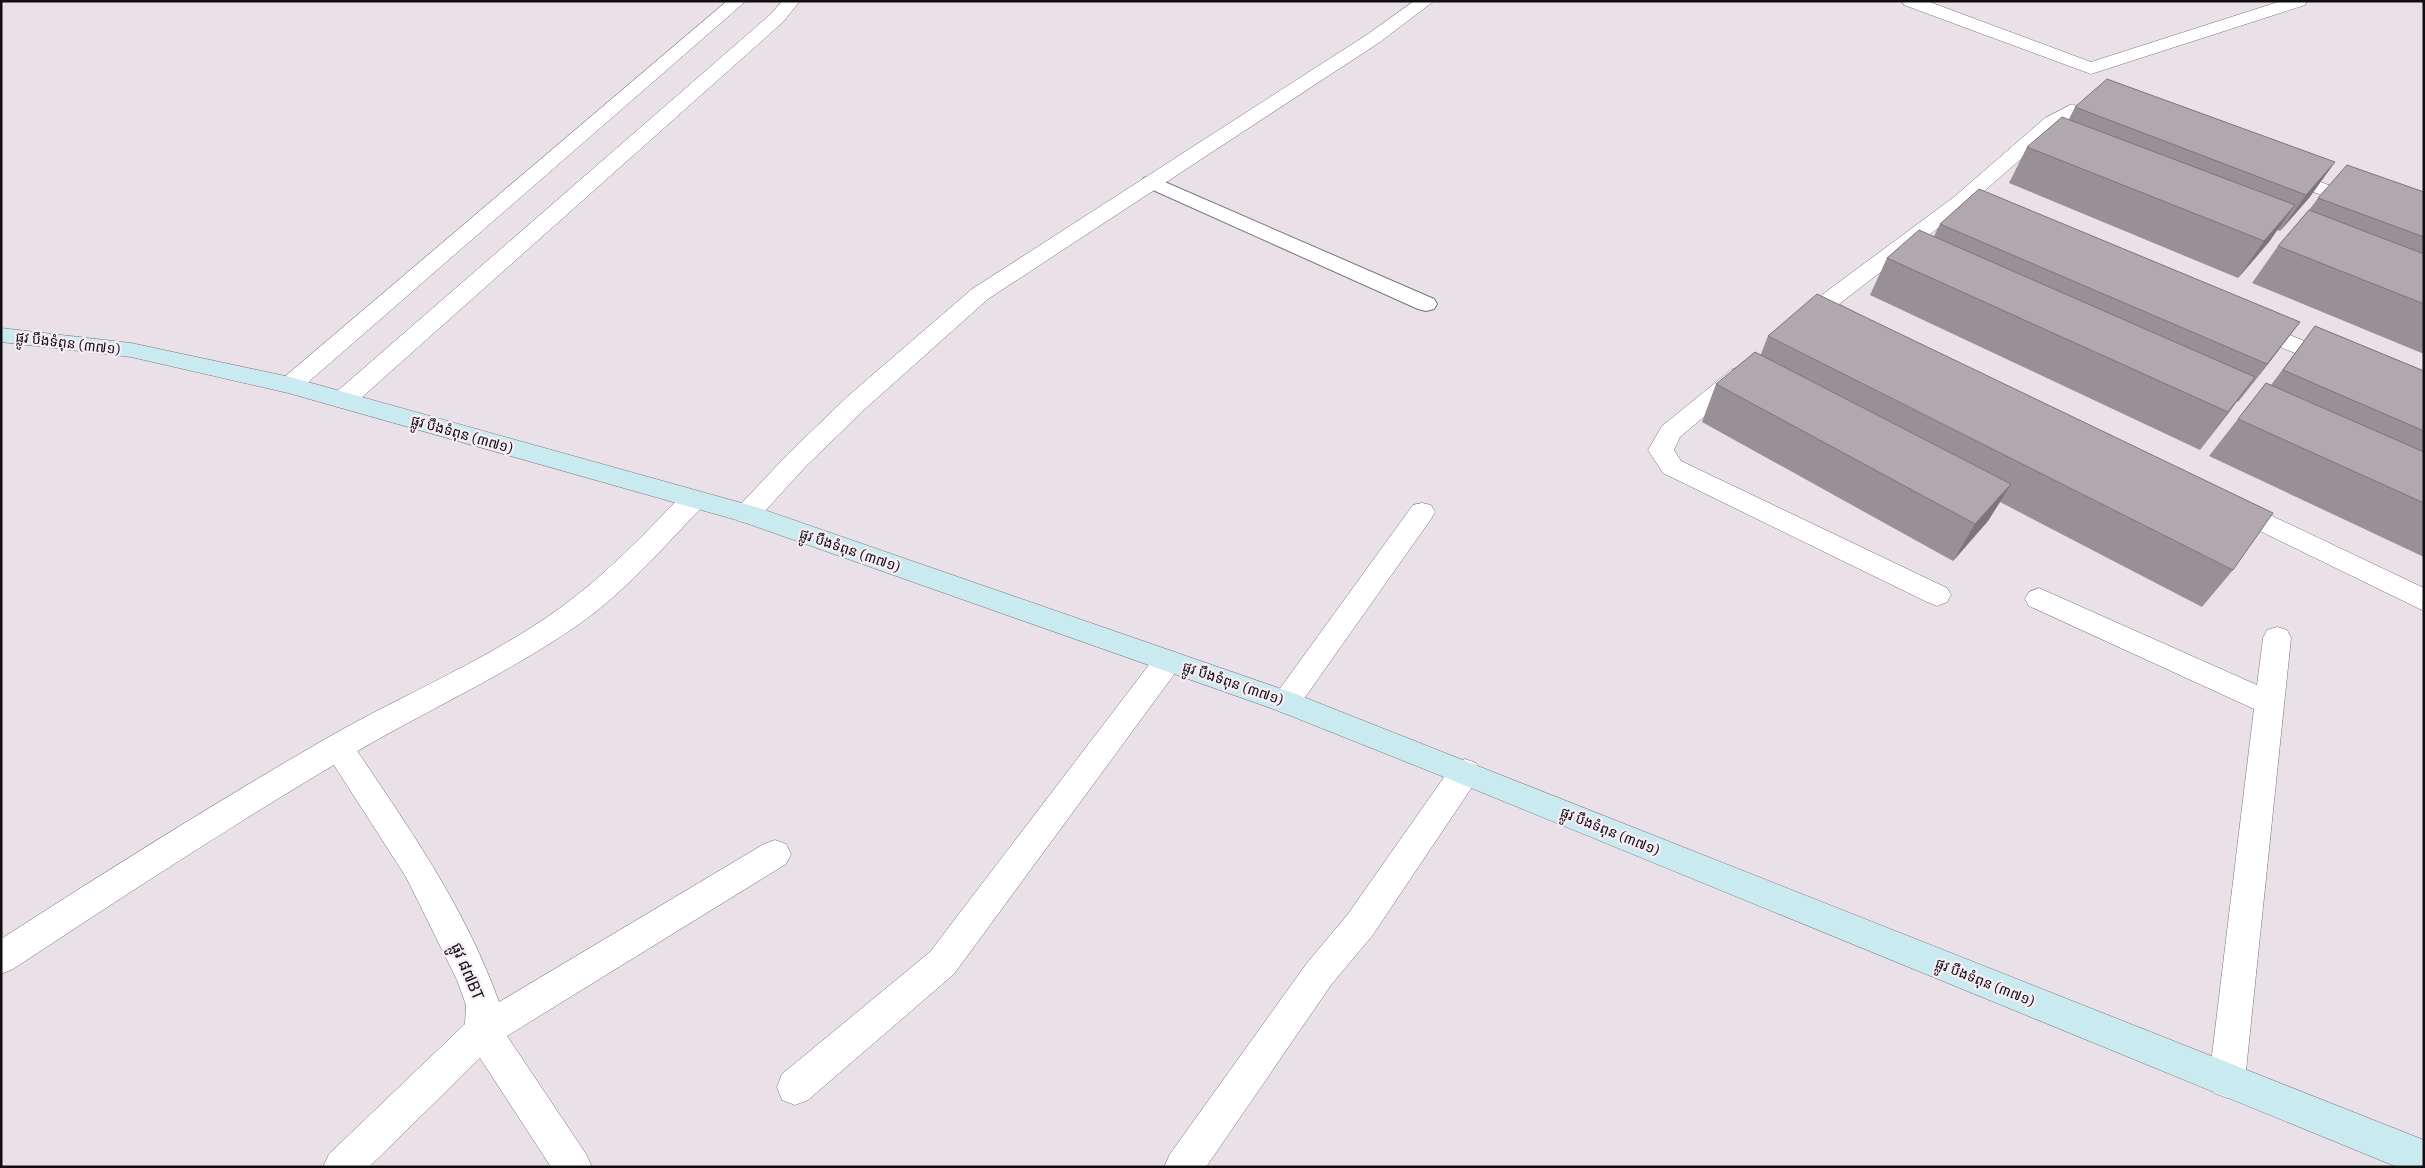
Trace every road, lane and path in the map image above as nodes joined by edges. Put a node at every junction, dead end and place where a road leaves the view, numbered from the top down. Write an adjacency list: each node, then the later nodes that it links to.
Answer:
1 (738, 1): 9 (street)
2 (792, 1): 11 (street)
3 (1426, 1): 8 (street)
4 (1910, 1): 5 (street)
5 (2299, 1)
6 (2128, 116): 14 (street)
7 (2266, 167): 10 (street)
8 (1151, 182): 12 (lane); 23 (street)
9 (477, 226): 11 (street); 18 (street)
10 (2424, 228)
11 (527, 239): 19 (street)
12 (1426, 304)
13 (2233, 318): 17 (street)
14 (1868, 327)
15 (1, 335): 18 (main road, ផ្លូវ បឹងទំពុន (៣៧១))
16 (1754, 362): 24 (street)
17 (2351, 369)
18 (290, 385): 19 (main road, ផ្លូវ បឹងទំពុន (៣៧១))
19 (343, 400): 21 (main road, ផ្លូវ បឹងទំពុន (៣៧១))
20 (2208, 494): 26 (street)
21 (693, 500): 23 (main road, ផ្លូវ បឹងទំពុន (៣៧១)); 31 (street)
22 (1422, 512): 29 (street)
23 (746, 514): 28 (main road, ផ្លូវ បឹងទំពុន (៣៧១))
24 (1937, 595)
25 (2039, 599): 30 (street)
26 (2424, 600)
27 (2277, 638): 30 (street)
28 (1168, 661): 29 (main road, ផ្លូវ បឹងទំពុន (៣៧១)); 37 (street)
29 (1286, 702): 32 (main road, ផ្លូវ បឹងទំពុន (៣៧១))
30 (2269, 703): 36 (street)
31 (338, 748): 34 (street); 35 (street, ផ្លូវ ៨៧BT)
32 (1465, 772): 36 (main road, ផ្លូវ បឹងទំពុន (៣៧១)); 41 (street)
33 (774, 854): 35 (street)
34 (2, 958)
35 (483, 1031): 39 (street); 40 (street)
36 (2227, 1080): 38 (main road, ផ្លូវ បឹងទំពុន (៣៧១))
37 (795, 1087)
38 (2424, 1159)
39 (342, 1167)
40 (573, 1167)
41 (1184, 1167)

